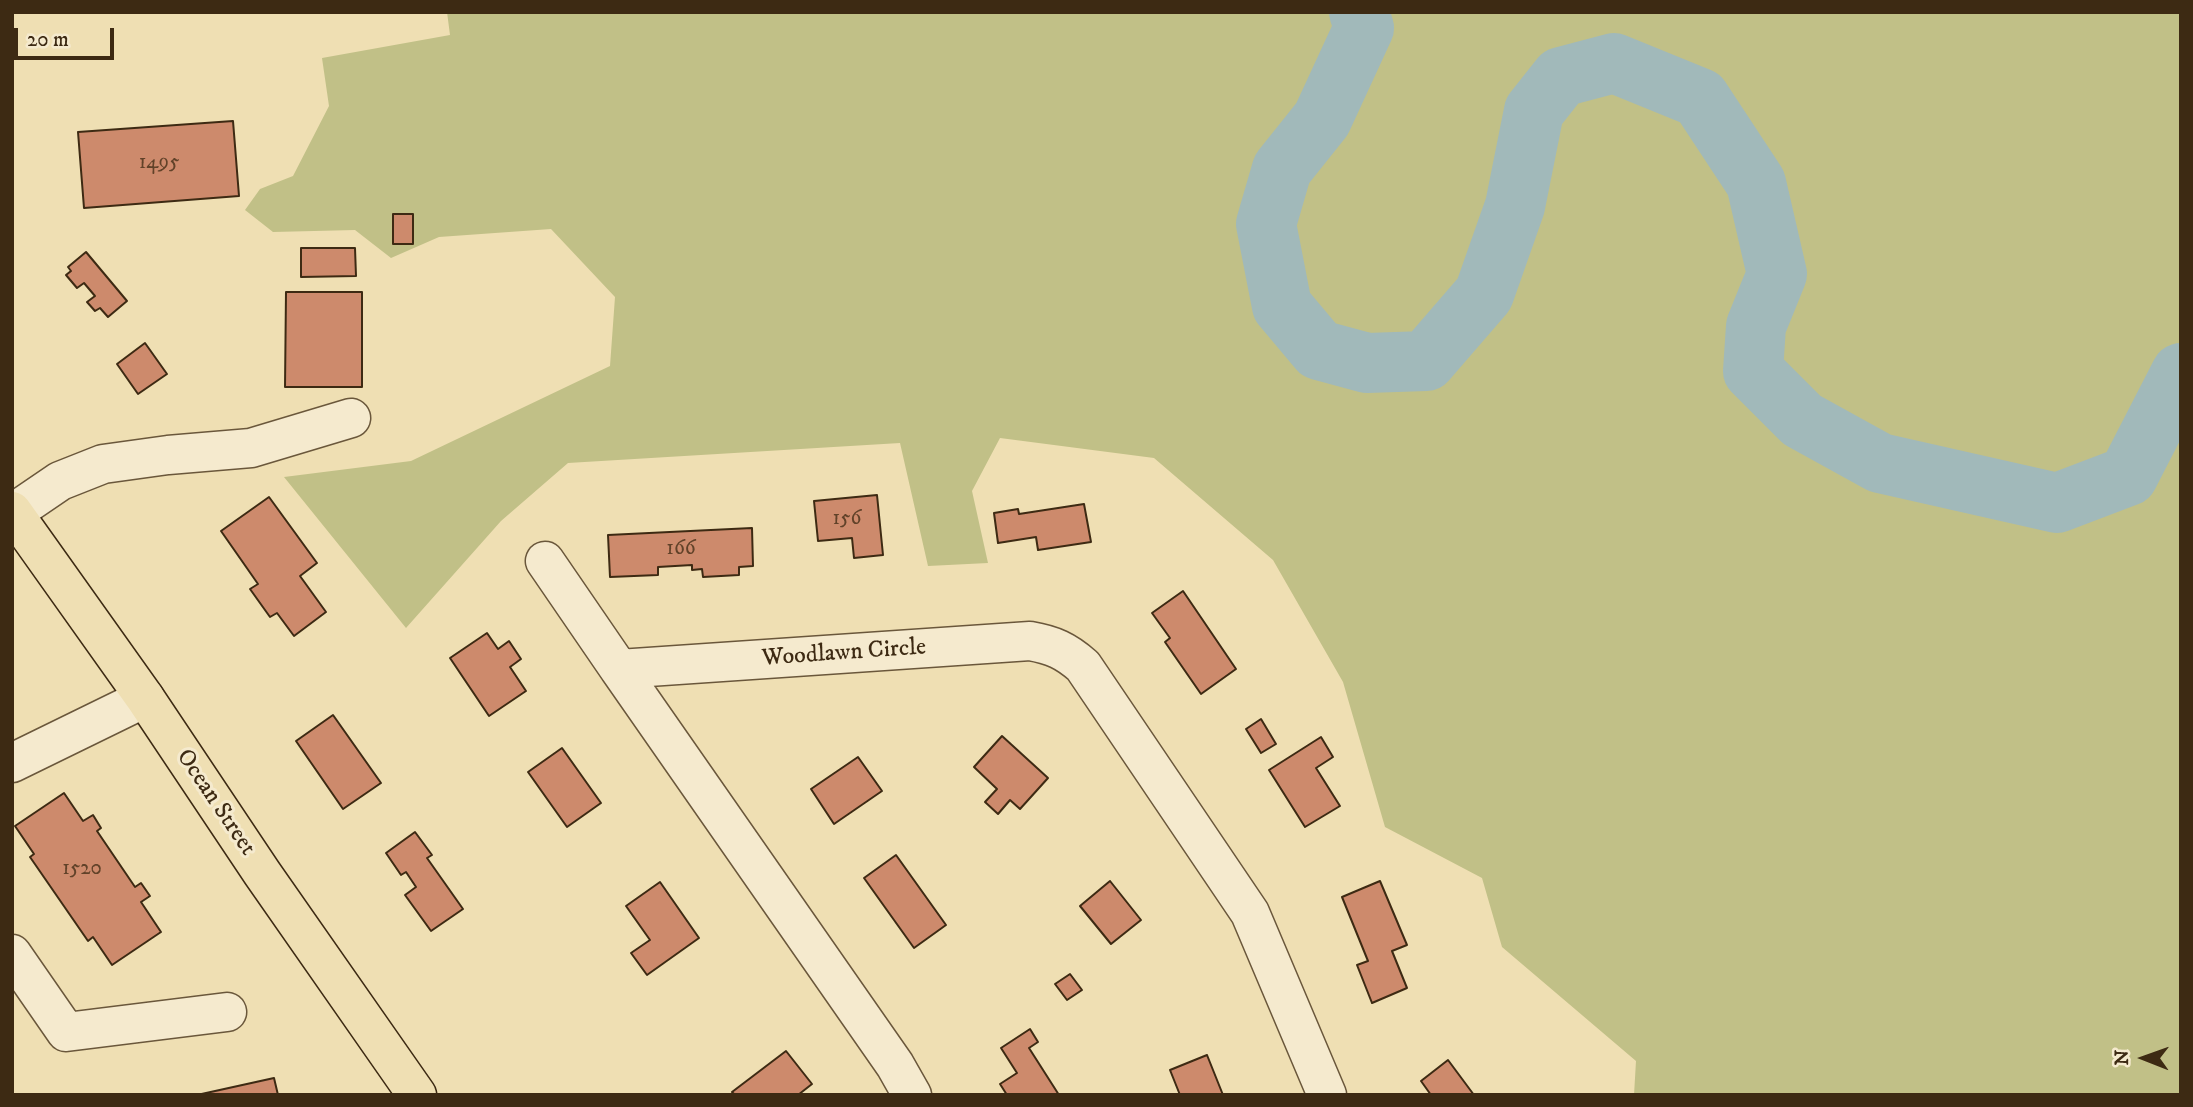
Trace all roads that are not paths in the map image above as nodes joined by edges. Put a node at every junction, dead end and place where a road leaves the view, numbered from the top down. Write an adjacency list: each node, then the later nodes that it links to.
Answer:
1 (351, 418): 2 (street)
2 (13, 512): 5 (main road, Ocean Street)
3 (545, 561): 4 (street)
4 (619, 669): 10 (street); 11 (street, Woodlawn Circle)
5 (145, 698): 6 (street); 9 (main road, Ocean Street)
6 (12, 763)
7 (12, 954): 8 (street)
8 (227, 1012)
9 (417, 1095)
10 (912, 1095)
11 (1327, 1095)

